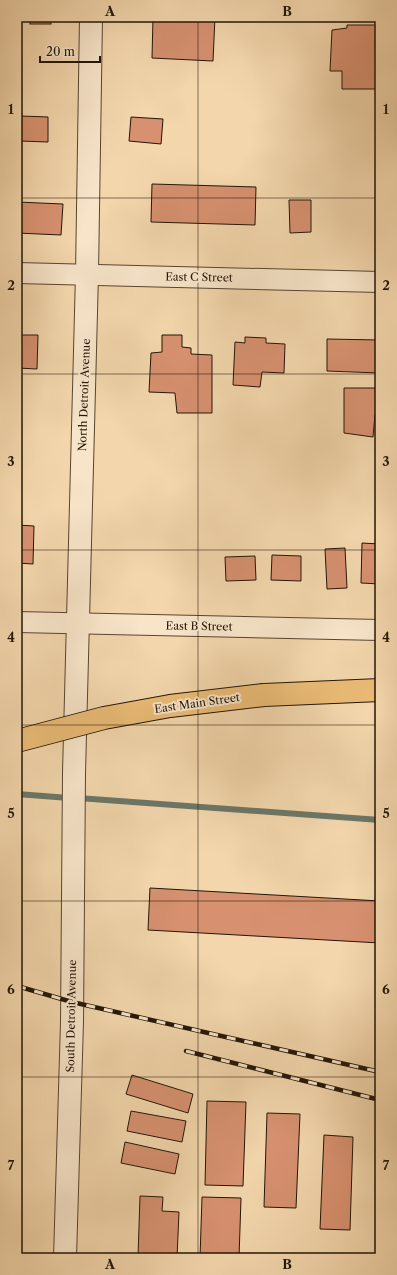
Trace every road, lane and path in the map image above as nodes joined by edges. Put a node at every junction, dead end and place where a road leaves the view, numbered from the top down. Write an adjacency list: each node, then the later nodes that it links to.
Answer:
1 (91, 17): 3 (street, North Detroit Avenue)
2 (17, 273): 3 (street, East C Street)
3 (87, 274): 4 (street, East C Street); 6 (street, North Detroit Avenue)
4 (380, 282)
5 (17, 622): 6 (street, East B Street)
6 (78, 623): 7 (street, East B Street); 10 (street, North Detroit Avenue)
7 (380, 630)
8 (380, 690): 9 (main road, East Main Street, bridge)
9 (17, 741)
10 (74, 773): 11 (street, South Detroit Avenue)
11 (65, 1258)

